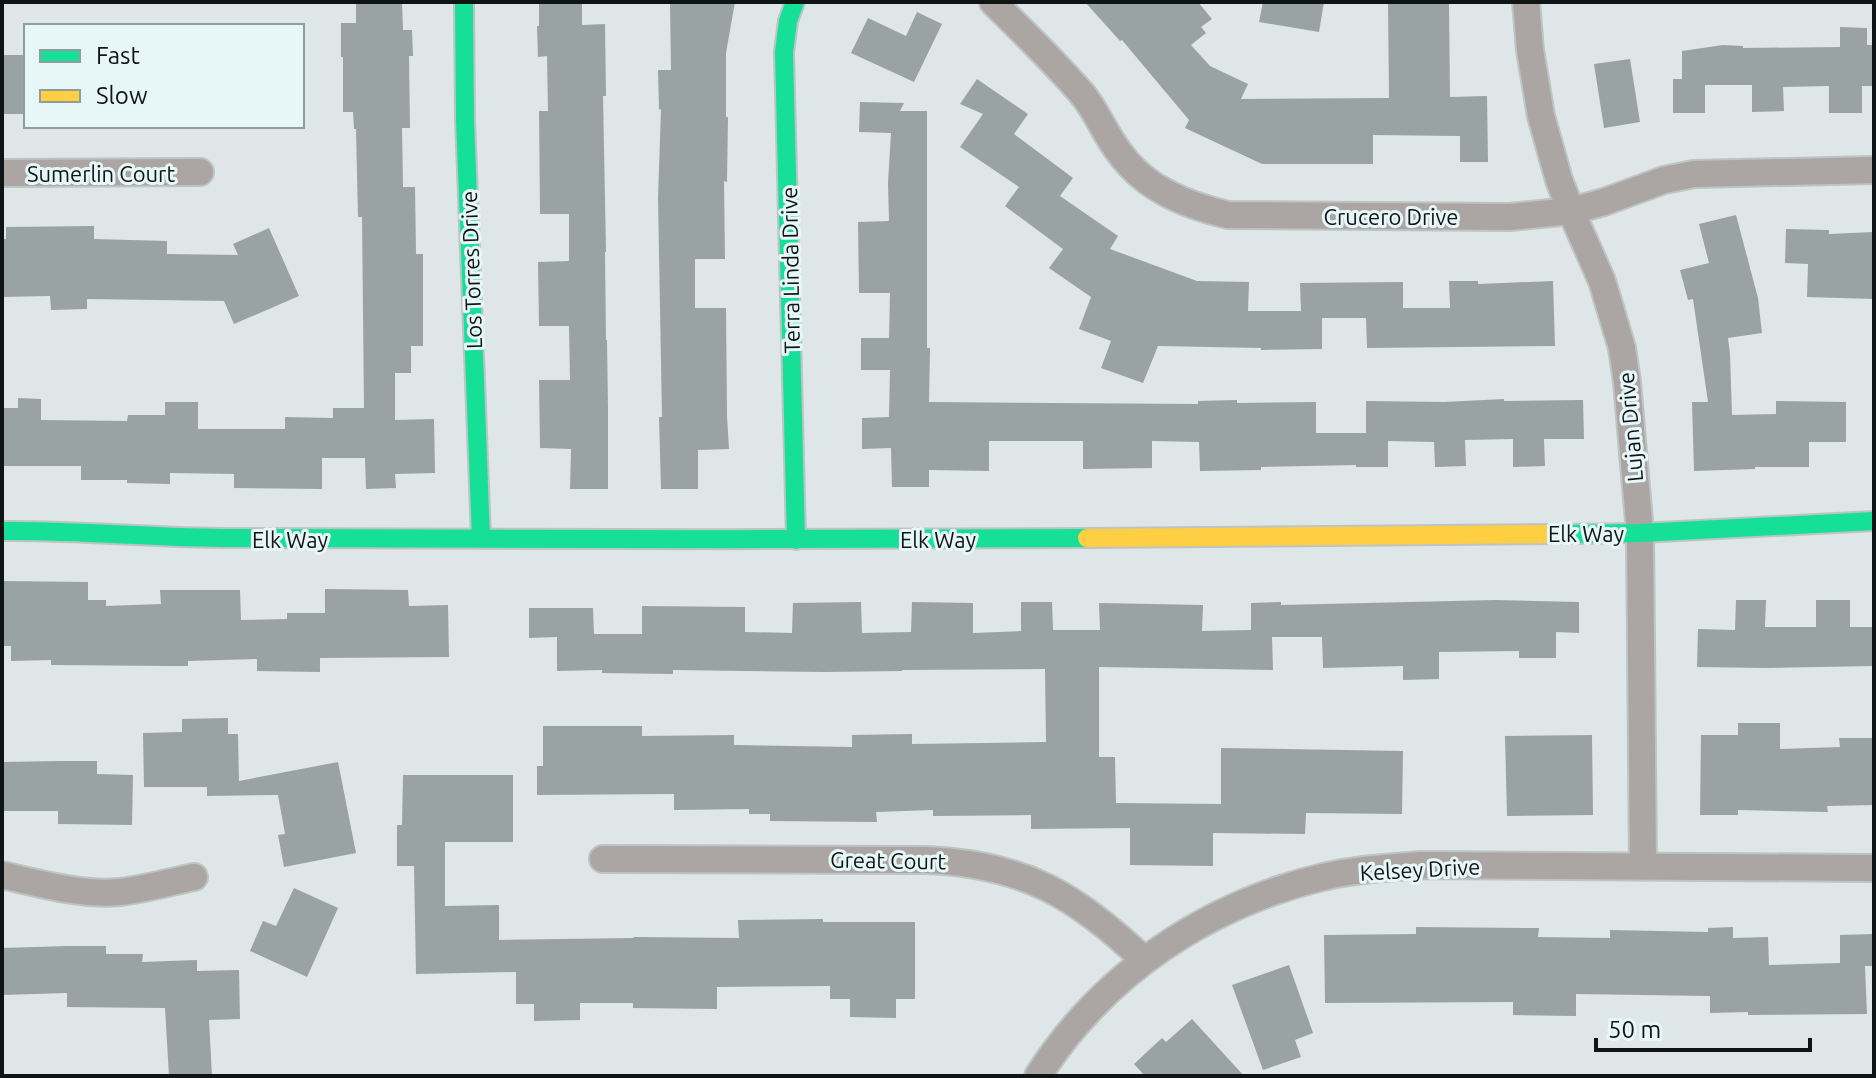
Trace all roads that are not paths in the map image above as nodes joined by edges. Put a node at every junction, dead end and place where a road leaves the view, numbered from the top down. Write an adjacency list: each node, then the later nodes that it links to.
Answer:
1 (464, 2): 12 (street, Los Torres Drive)
2 (795, 2): 13 (street, Terra Linda Drive)
3 (993, 2): 8 (street, Crucero Drive)
4 (1526, 2): 8 (street, Lujan Drive)
5 (1874, 170): 8 (street, Crucero Drive)
6 (200, 172): 7 (street, Sumerlin Court)
7 (2, 173)
8 (1571, 211): 11 (street, Lujan Drive)
9 (1874, 521): 11 (street, Elk Way)
10 (2, 531): 12 (street, Elk Way)
11 (1640, 533): 13 (street, Elk Way); 15 (street, Lujan Drive)
12 (481, 538): 13 (street, Elk Way)
13 (796, 540)
14 (603, 859): 19 (street, Great Court)
15 (1643, 867): 16 (street, Kelsey Drive); 19 (street, Kelsey Drive)
16 (1874, 868)
17 (2, 875): 18 (street)
18 (194, 877)
19 (1144, 960): 20 (street, Kelsey Drive)
20 (1038, 1076)

